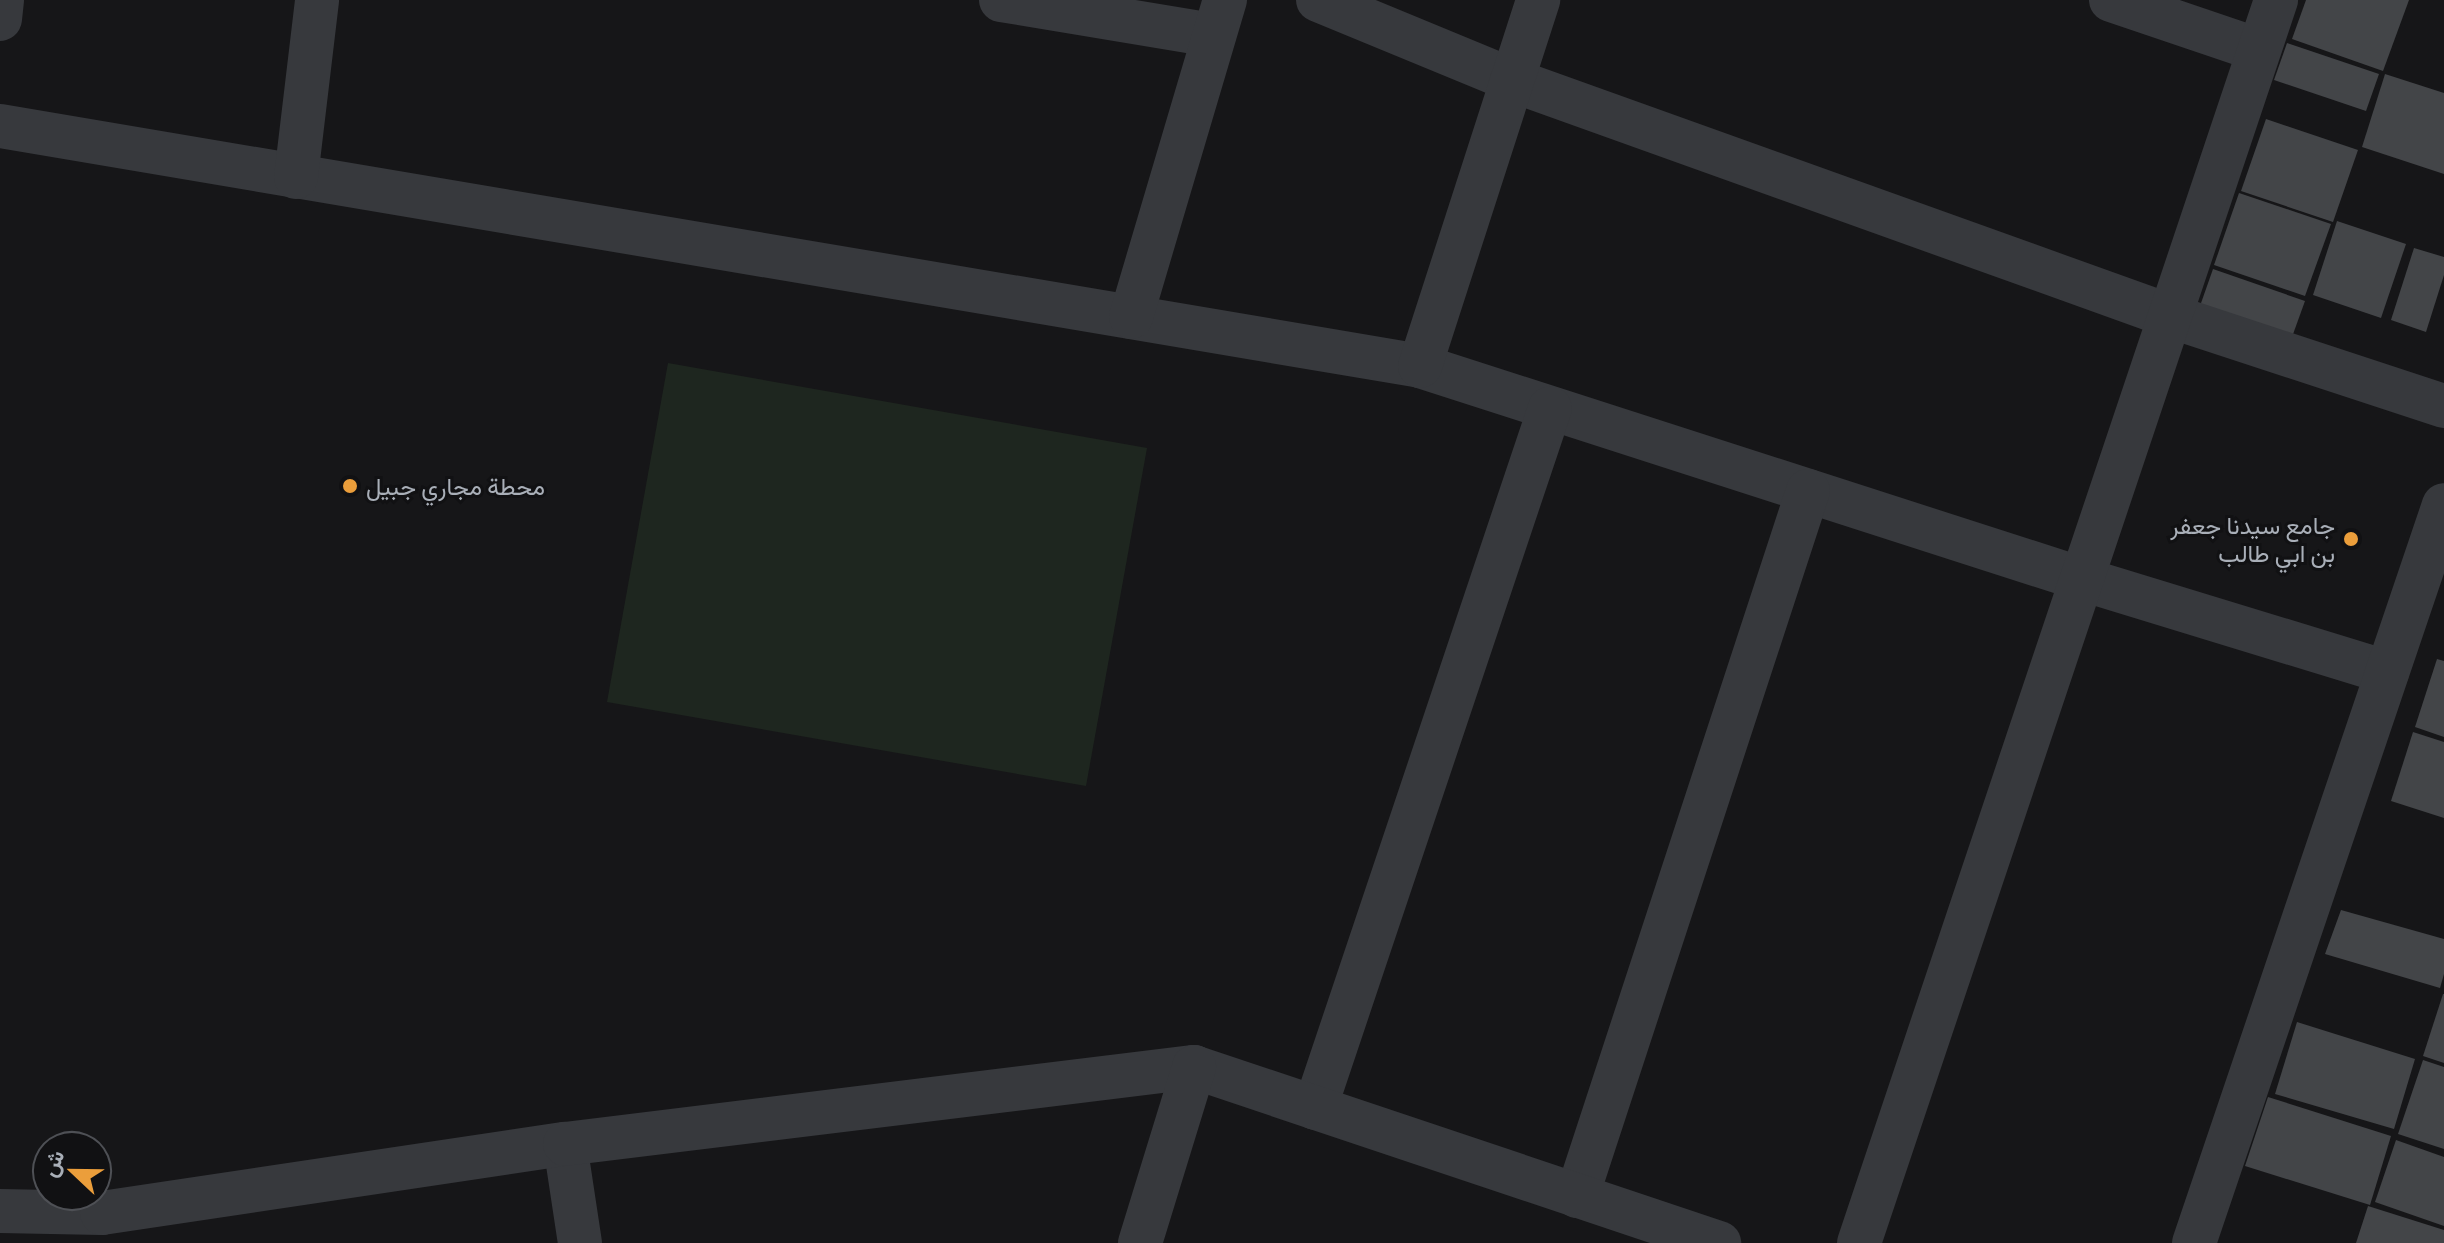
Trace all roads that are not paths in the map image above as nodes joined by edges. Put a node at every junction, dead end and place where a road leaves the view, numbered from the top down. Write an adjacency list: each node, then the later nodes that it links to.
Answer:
1 (2, 0): 9 (street)
2 (317, 0): 13 (street)
3 (1001, 0): 8 (street)
4 (1318, 0): 11 (street)
5 (1538, 0): 11 (street)
6 (2111, 0): 10 (street)
7 (2276, 0): 10 (street)
8 (1218, 17): 15 (street)
9 (0, 19)
10 (2259, 50): 14 (street)
11 (1512, 80): 14 (street); 16 (street)
12 (0, 126): 13 (street)
13 (296, 177): 15 (street)
14 (2170, 316): 17 (street); 21 (street)
15 (1131, 317): 16 (street)
16 (1420, 366): 18 (street)
17 (2444, 406)
18 (1550, 408): 19 (street); 24 (street)
19 (1808, 491): 21 (street); 26 (street)
20 (2444, 505): 22 (street)
21 (2082, 579): 22 (street); 33 (street)
22 (2387, 672): 34 (street)
23 (1194, 1067): 24 (street); 25 (street); 31 (street)
24 (1315, 1108): 26 (street)
25 (565, 1144): 28 (street); 30 (street)
26 (1577, 1196): 29 (street)
27 (0, 1211): 28 (street)
28 (105, 1228)
29 (1631, 1229): 32 (street)
30 (580, 1243)
31 (1140, 1243)
32 (1719, 1243)
33 (1859, 1243)
34 (2194, 1243)

